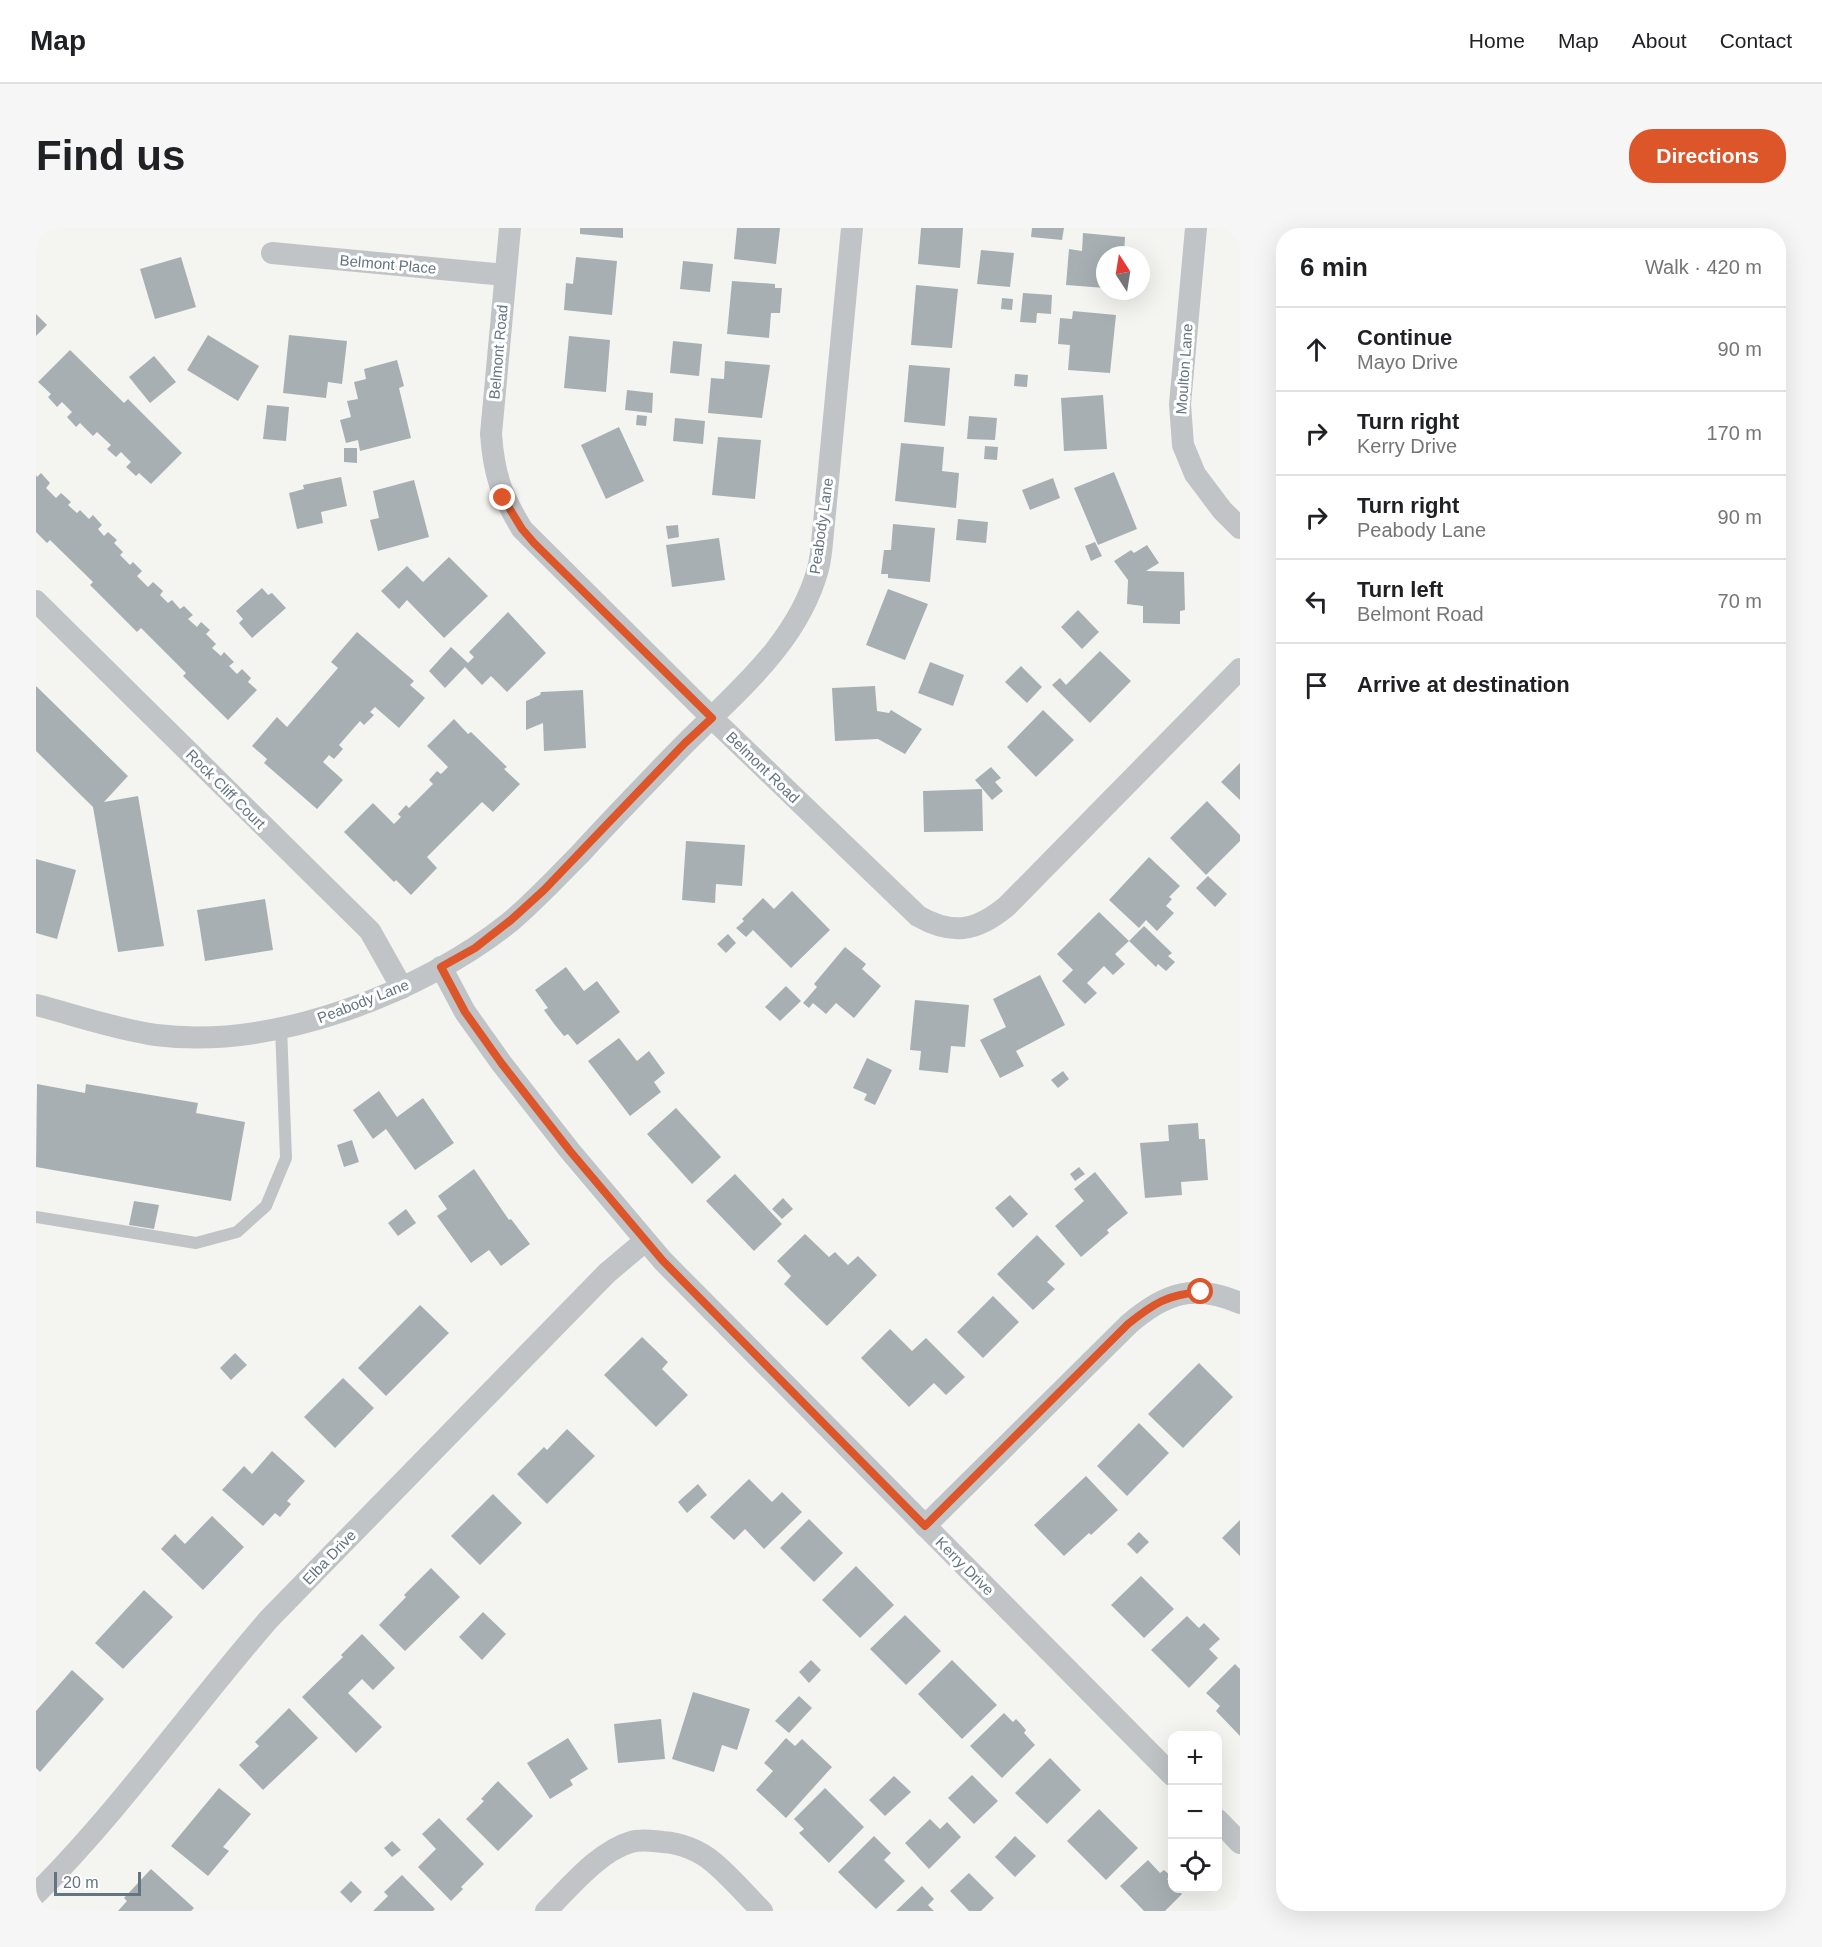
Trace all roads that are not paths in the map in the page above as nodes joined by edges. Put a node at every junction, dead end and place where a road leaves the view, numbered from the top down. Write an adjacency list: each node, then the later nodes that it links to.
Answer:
1 (510, 228): 5 (street, Belmont Road)
2 (852, 228): 9 (street, Peabody Lane)
3 (1196, 228): 6 (street, Moulton Lane)
4 (272, 253): 5 (street, Belmont Place)
5 (505, 275): 9 (street, Belmont Road)
6 (1240, 528)
7 (36, 601): 11 (street, Rock Cliff Court)
8 (1240, 669): 9 (street, Belmont Road)
9 (712, 718): 10 (street, Peabody Lane)
10 (441, 967): 11 (street, Peabody Lane); 15 (street, Kerry Drive)
11 (402, 988): 13 (street, Peabody Lane)
12 (36, 1005): 13 (street, Peabody Lane)
13 (280, 1027): 14 (lane)
14 (36, 1217)
15 (645, 1241): 17 (street, Kerry Drive); 21 (street, Elba Drive)
16 (1240, 1303): 17 (street)
17 (925, 1526): 18 (street, Kerry Drive)
18 (1168, 1770)
19 (1222, 1824): 20 (street)
20 (1240, 1843)
21 (36, 1894)
22 (546, 1911): 23 (street)
23 (762, 1911)

